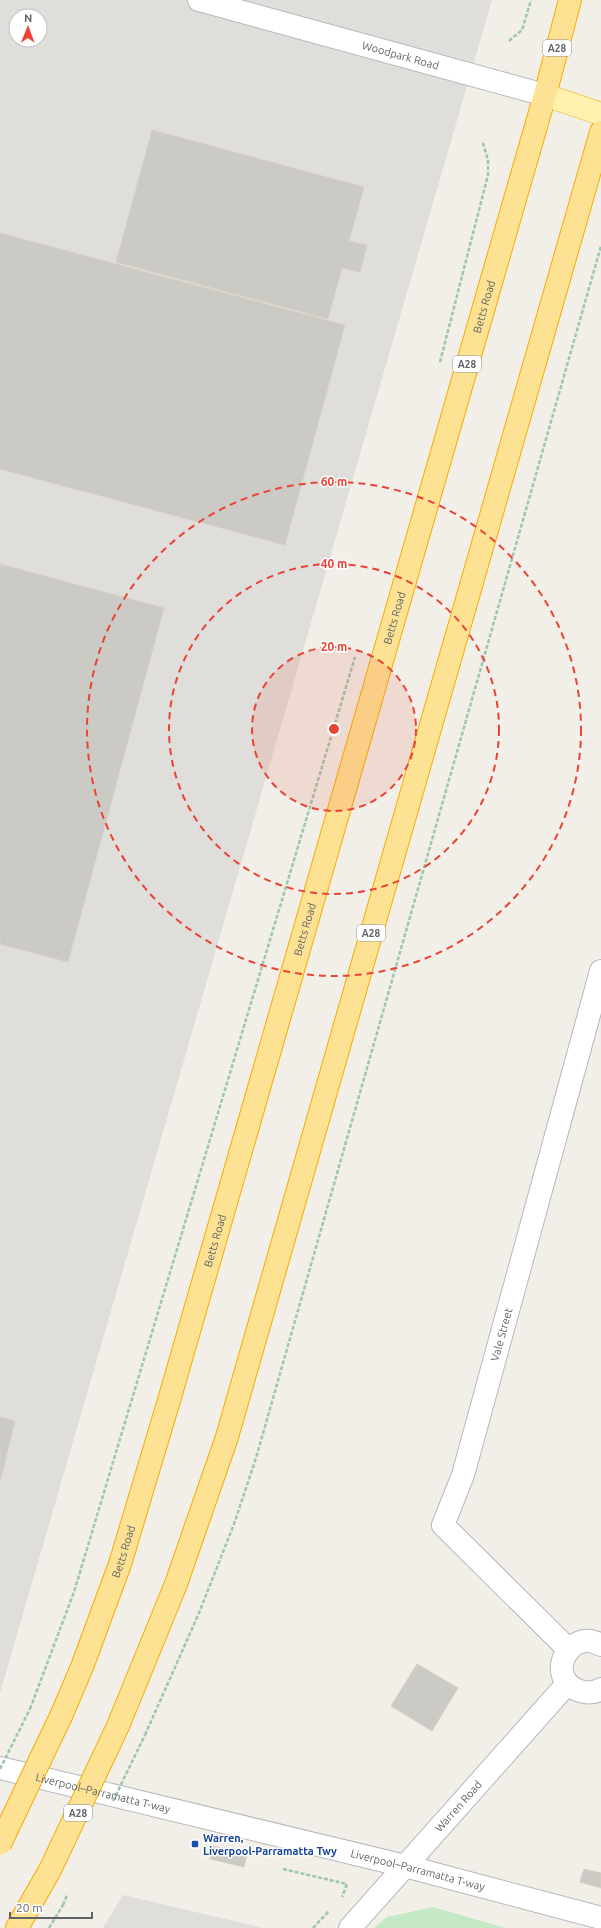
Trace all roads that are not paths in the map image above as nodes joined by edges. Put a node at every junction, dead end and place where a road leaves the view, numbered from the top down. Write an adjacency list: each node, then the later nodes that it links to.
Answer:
1 (199, 0): 3 (street, Woodpark Road)
2 (570, 0): 3 (highway, Betts Road / A28)
3 (545, 95): 4 (main road, Woodpark Road); 12 (highway, Betts Road / A28, bridge)
4 (601, 114)
5 (601, 132): 15 (highway, A28, bridge)
6 (601, 971): 8 (street, Vale Street)
7 (601, 1645): 8 (street)
8 (569, 1650): 9 (street)
9 (567, 1684): 10 (street); 13 (street, Warren Road)
10 (601, 1689)
11 (0, 1769): 13 (street, Liverpool–Parramatta T-way)
12 (0, 1844)
13 (405, 1866): 14 (street, Liverpool–Parramatta T-way); 16 (street, Warren Road)
14 (601, 1918)
15 (17, 1928)
16 (350, 1928)

